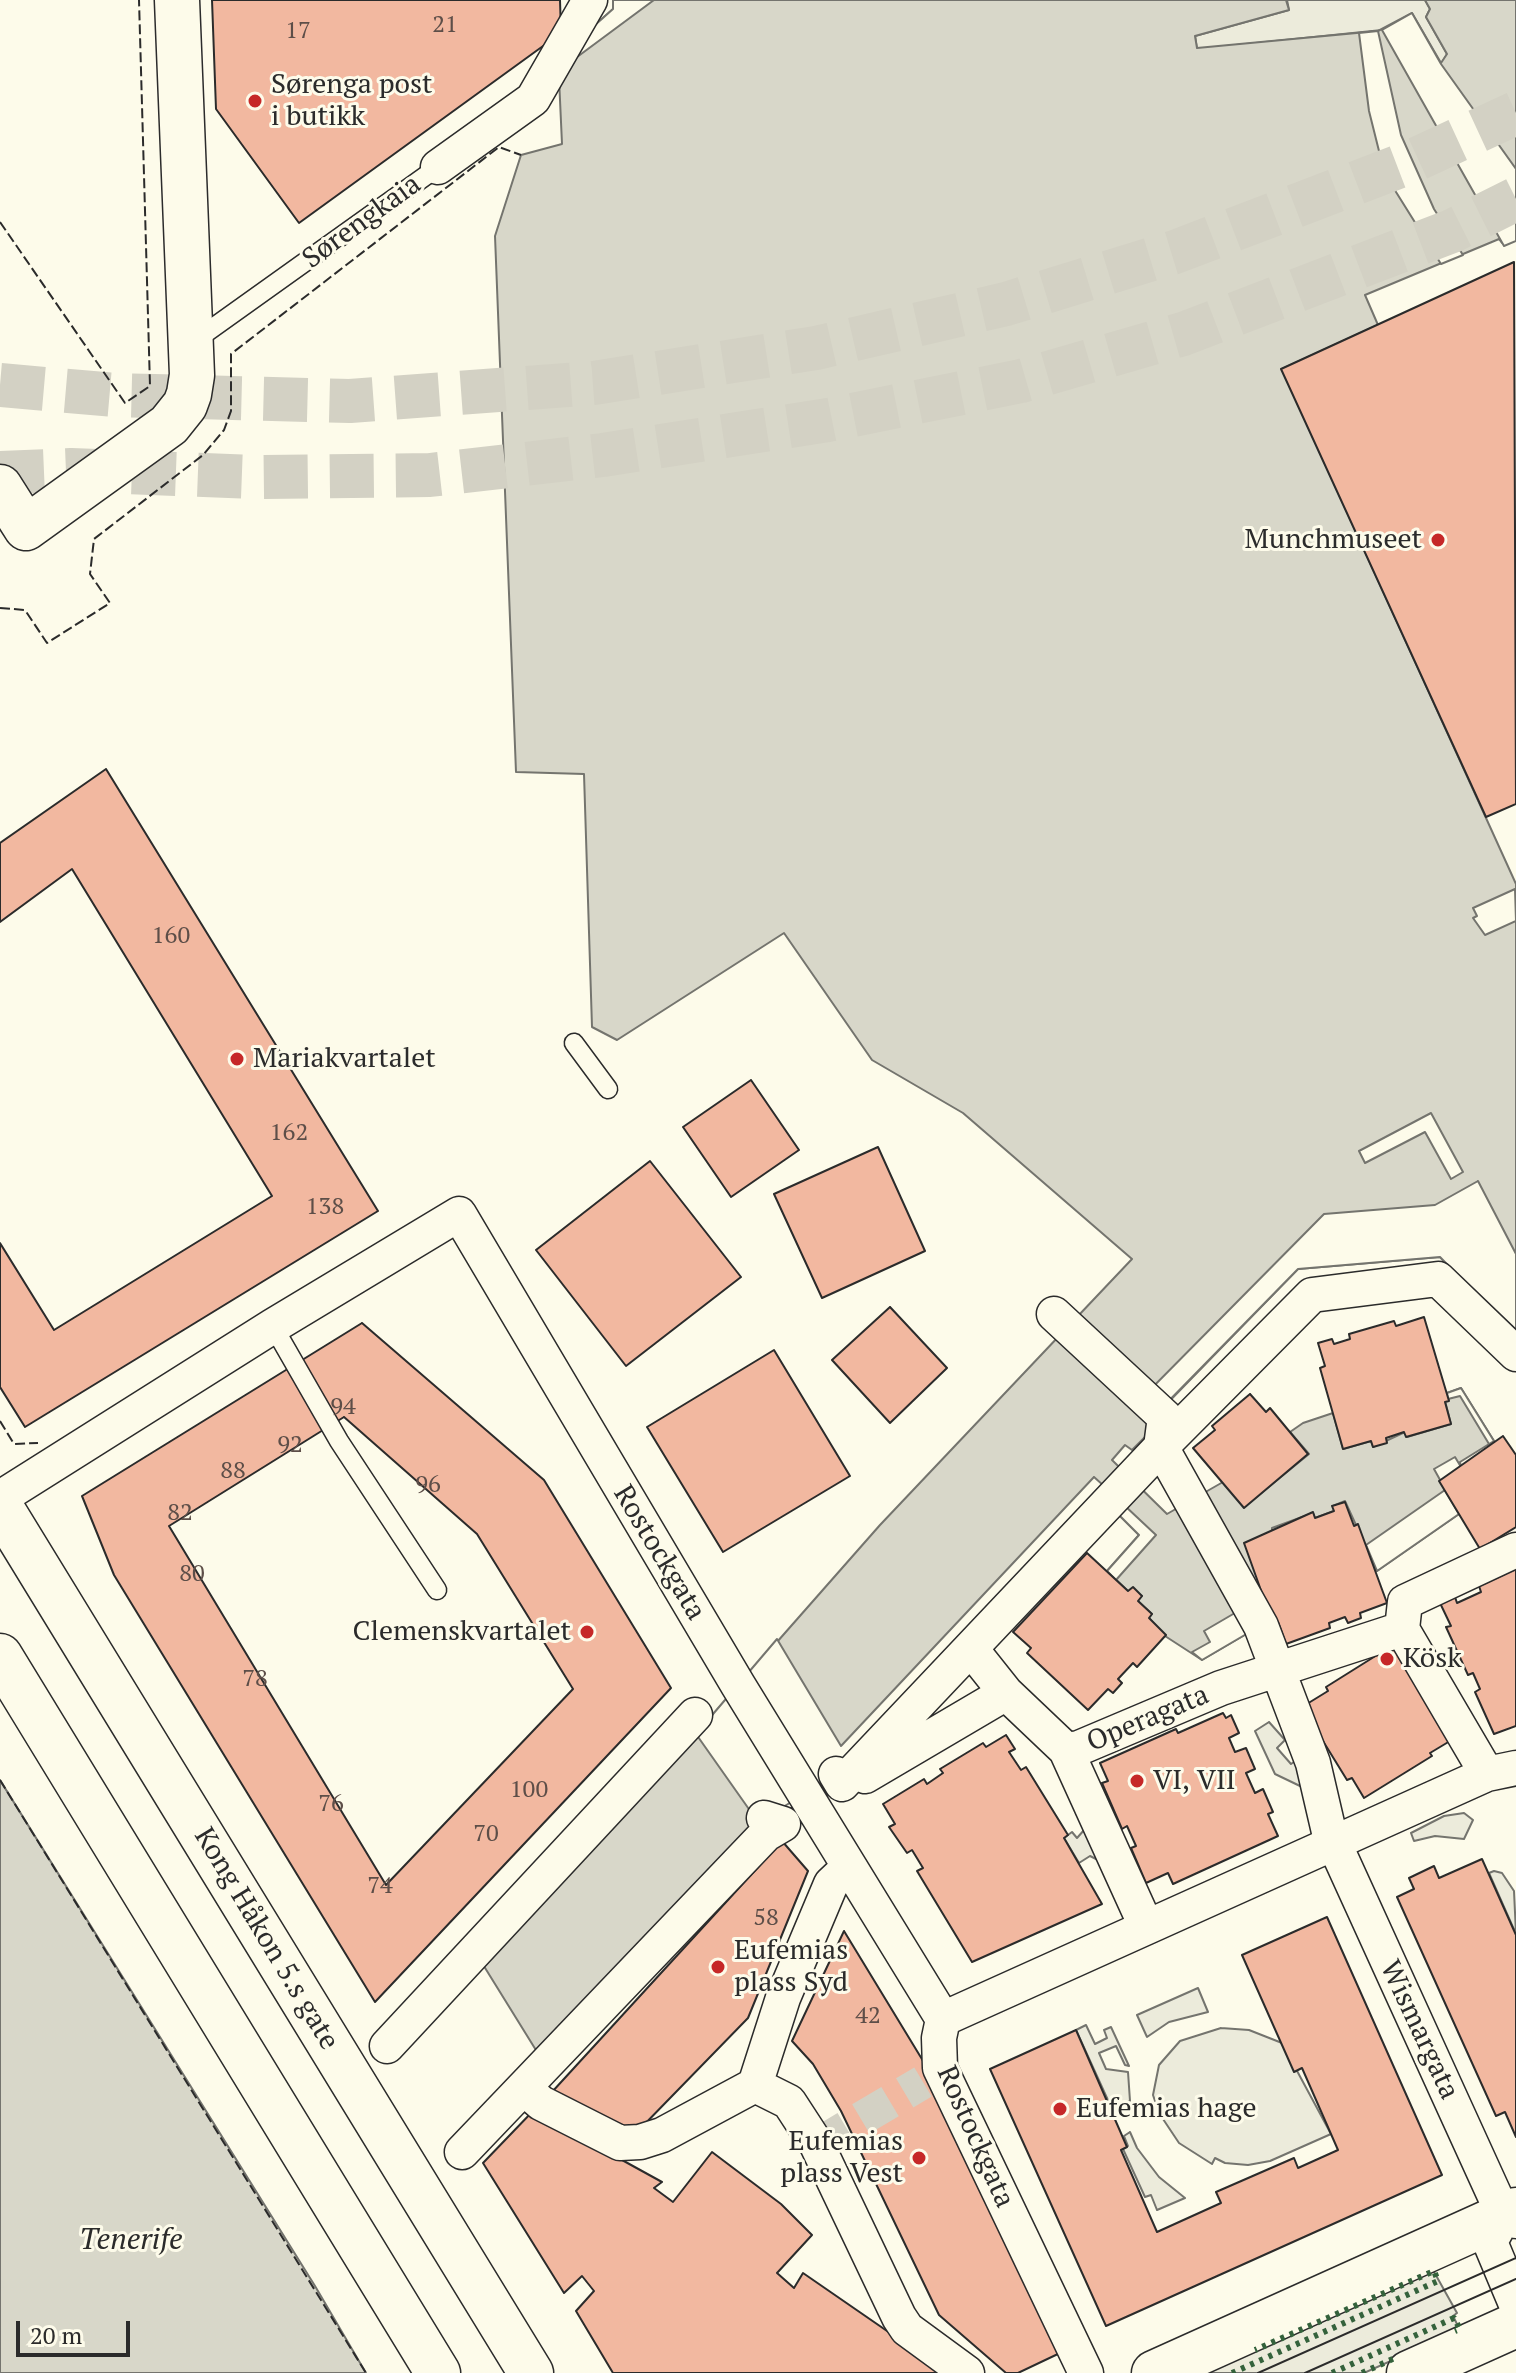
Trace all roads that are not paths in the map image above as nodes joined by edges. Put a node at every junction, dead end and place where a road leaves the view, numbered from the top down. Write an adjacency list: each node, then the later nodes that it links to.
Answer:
1 (177, 0): 4 (main road)
2 (590, 0): 3 (street, Sørengkaia)
3 (438, 167): 4 (lane, Sørengkaia)
4 (191, 344): 6 (main road)
5 (0, 488): 6 (main road)
6 (19, 533)
7 (574, 1043): 8 (lane)
8 (608, 1089)
9 (1054, 1314): 12 (street)
10 (273, 1326): 13 (street, Rostockgata); 16 (lane); 27 (street, Rostockgata)
11 (1508, 1340): 12 (street)
12 (1161, 1447): 18 (street); 20 (street)
13 (0, 1498)
14 (0, 1506): 38 (main road, Kong Håkon 5.s gate)
15 (1516, 1550): 17 (street)
16 (437, 1590)
17 (1402, 1629): 20 (street, Operagata); 24 (street)
18 (971, 1649): 21 (street); 21 (street)
19 (0, 1656): 37 (main road)
20 (1277, 1672): 23 (street, Operagata); 26 (street)
21 (1006, 1693): 23 (street)
22 (695, 1715): 30 (street)
23 (1066, 1750): 28 (street, Operagata)
24 (1501, 1771): 26 (street)
25 (764, 1818): 32 (street)
26 (1334, 1843): 28 (street); 34 (street, Wismargata)
27 (849, 1867): 29 (street, Rostockgata); 31 (street)
28 (1146, 1926): 29 (street)
29 (943, 2019): 40 (street, Rostockgata)
30 (387, 2046)
31 (755, 2085): 32 (street); 39 (street)
32 (525, 2089): 33 (street)
33 (462, 2152)
34 (1512, 2216): 35 (street); 41 (main road)
35 (1516, 2304)
36 (1516, 2325): 42 (main road)
37 (438, 2373)
38 (531, 2373)
39 (967, 2373)
40 (1086, 2373)
41 (1154, 2373)
42 (1409, 2373)

